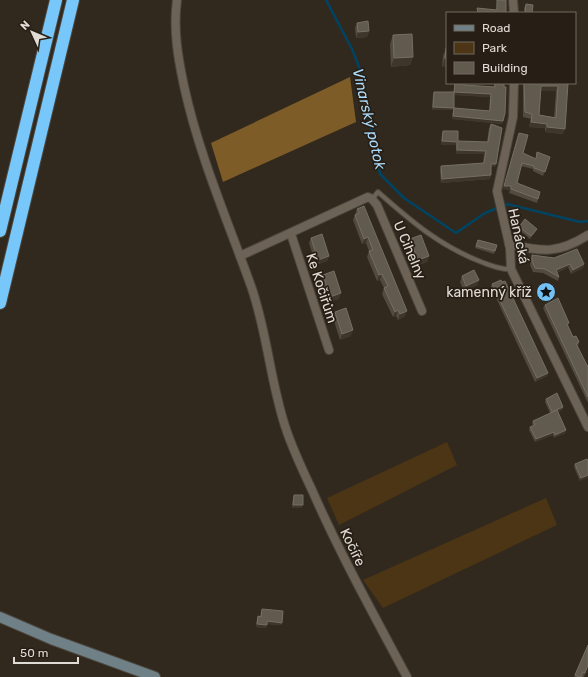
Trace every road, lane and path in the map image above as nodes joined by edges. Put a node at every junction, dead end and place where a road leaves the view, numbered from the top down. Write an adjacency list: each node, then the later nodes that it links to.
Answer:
1 (56, 0): 8 (highway)
2 (73, 0): 14 (highway)
3 (177, 0): 12 (street, Kočíře)
4 (513, 0): 5 (street)
5 (514, 12)
6 (514, 84): 11 (street, Hanácká)
7 (372, 199): 9 (street); 13 (lane); 15 (street, U Cihelny)
8 (0, 231)
9 (291, 234): 12 (street); 16 (street, Ke Kočiřům)
10 (588, 235): 11 (street)
11 (509, 244): 13 (street, Hanácká)
12 (240, 256): 20 (street, Kočíře)
13 (511, 269): 17 (street, Hanácká)
14 (0, 303)
15 (422, 311)
16 (329, 350)
17 (588, 427)
18 (0, 617): 19 (main road)
19 (155, 677)
20 (407, 677)

